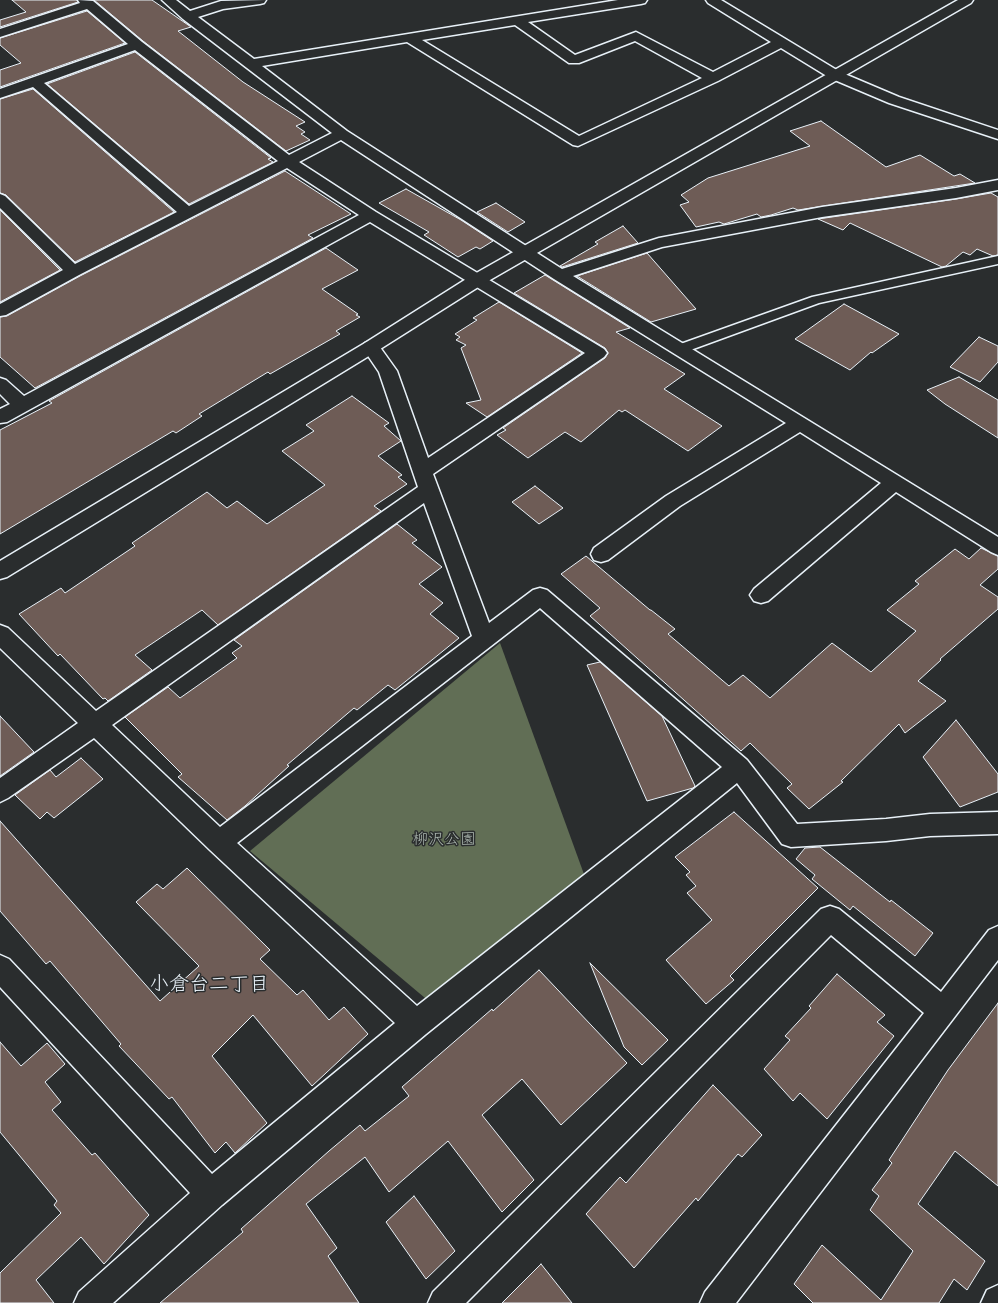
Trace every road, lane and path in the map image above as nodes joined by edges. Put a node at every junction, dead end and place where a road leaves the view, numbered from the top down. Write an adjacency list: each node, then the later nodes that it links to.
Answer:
1 (168, 0): 7 (street)
2 (260, 0): 7 (street)
3 (641, 0): 8 (street)
4 (712, 0): 11 (street)
5 (967, 0): 14 (street)
6 (86, 2): 9 (street); 12 (street)
7 (188, 16): 13 (street)
8 (518, 21): 10 (street); 15 (street)
9 (0, 33)
10 (411, 39): 13 (street); 15 (street)
11 (781, 42): 14 (street); 15 (street)
12 (137, 45): 16 (street); 20 (street)
13 (250, 64): 18 (street)
14 (835, 75): 19 (street); 25 (street)
15 (713, 78)
16 (35, 82): 17 (street); 23 (street)
17 (0, 94)
18 (342, 134): 20 (street); 25 (street)
19 (998, 135)
20 (289, 162): 23 (street); 24 (street)
21 (998, 185): 28 (street)
22 (0, 199): 27 (street)
23 (188, 213): 27 (street)
24 (370, 215): 29 (street); 34 (street)
25 (526, 253): 28 (street); 29 (street)
26 (998, 260): 32 (lane)
27 (72, 272): 30 (street)
28 (560, 275): 32 (street)
29 (477, 280): 31 (street); 37 (street)
30 (0, 311)
31 (371, 347): 37 (street); 41 (street)
32 (680, 349): 36 (street)
33 (0, 384): 34 (street)
34 (21, 404): 35 (street)
35 (0, 416)
36 (800, 423): 38 (street); 40 (street)
37 (426, 480): 44 (street); 45 (street)
38 (895, 482): 39 (street); 42 (street)
39 (998, 547)
40 (601, 554)
41 (0, 571)
42 (761, 595)
43 (0, 634): 45 (street)
44 (484, 640): 46 (street); 49 (street)
45 (94, 724): 47 (street); 49 (street)
46 (739, 767): 48 (street); 53 (street)
47 (0, 791)
48 (998, 823)
49 (219, 842): 53 (street)
50 (998, 939): 52 (street)
51 (0, 968): 54 (street)
52 (942, 1010): 56 (street); 57 (street)
53 (416, 1024): 54 (street)
54 (211, 1194): 55 (street)
55 (90, 1303)
56 (444, 1303)
57 (716, 1303)

